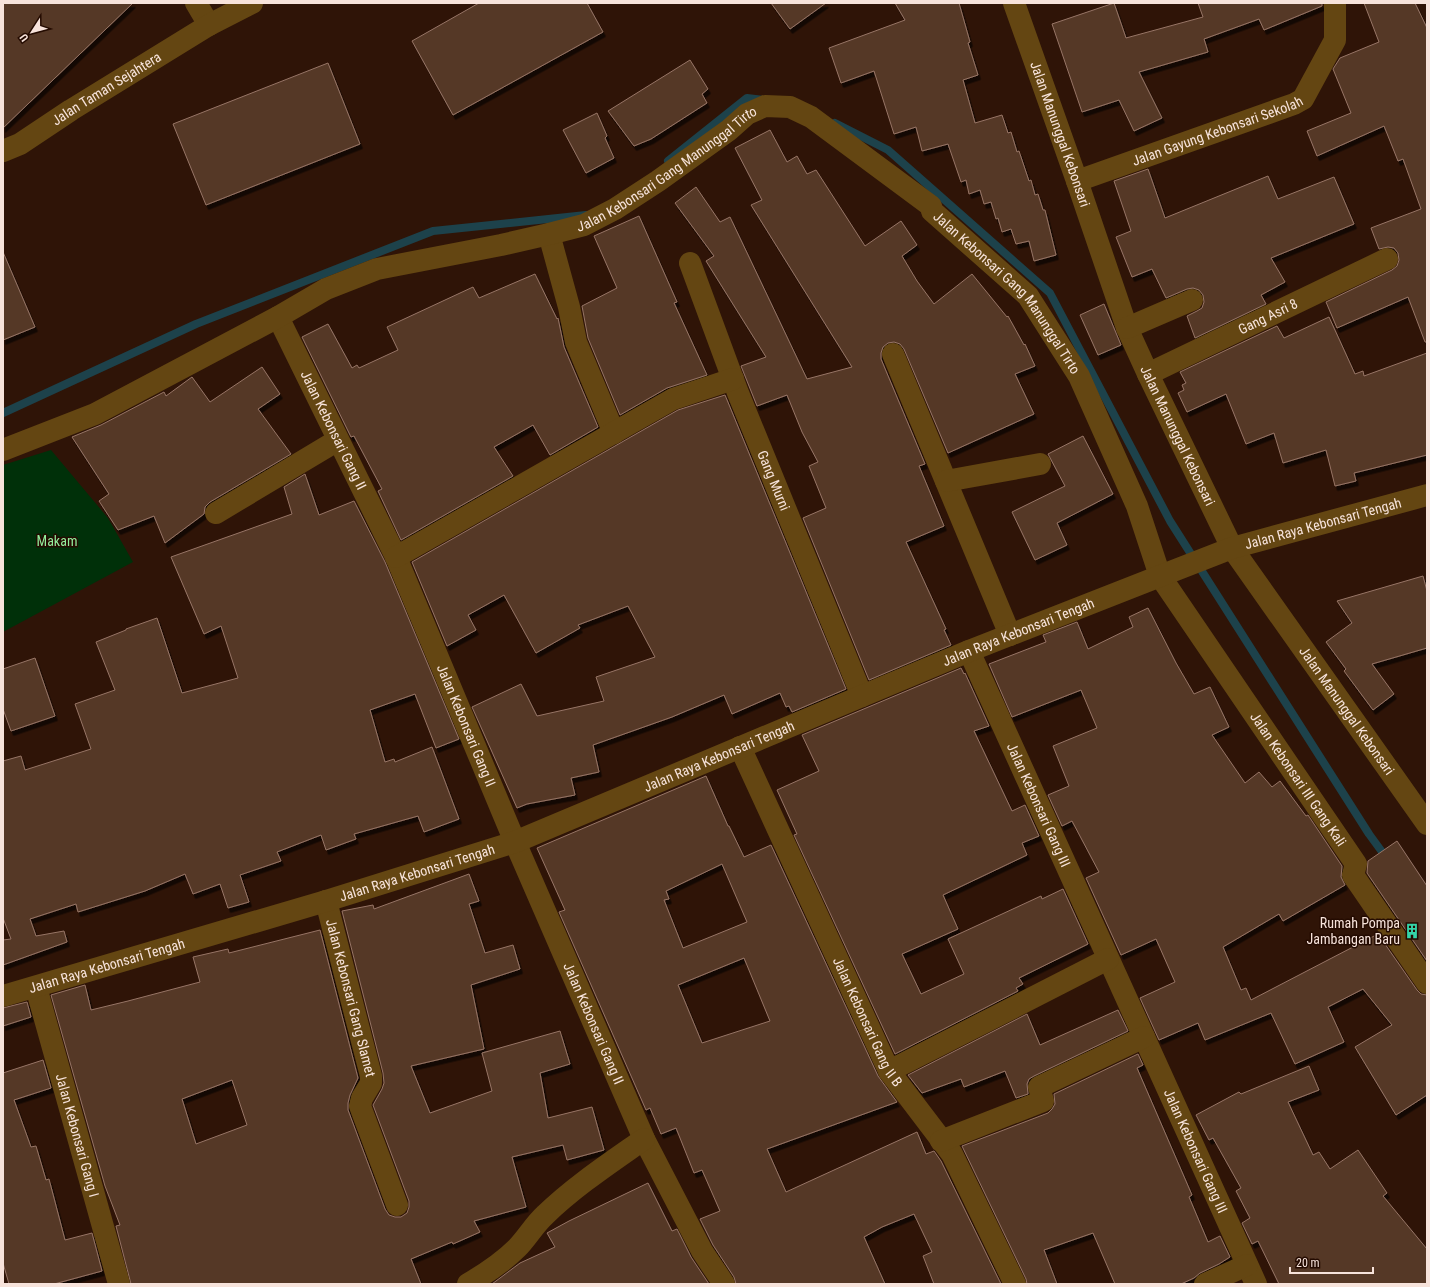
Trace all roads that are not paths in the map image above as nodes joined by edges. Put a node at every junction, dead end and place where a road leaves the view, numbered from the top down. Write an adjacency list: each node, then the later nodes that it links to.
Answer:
1 (196, 3): 5 (street)
2 (252, 3): 5 (street, Jalan Taman Sejahtera)
3 (1014, 3): 7 (street, Jalan Manunggal Kebonsari)
4 (1335, 3): 7 (street, Jalan Gayung Kebonsari Sekolah)
5 (209, 24): 6 (street, Jalan Taman Sejahtera)
6 (3, 151)
7 (1077, 181): 13 (street, Jalan Manunggal Kebonsari)
8 (550, 234): 12 (street, Jalan Kebonsari Gang Manunggal Tirto); 17 (street); 26 (street, Jalan Kebonsari Gang Manunggal Tirto)
9 (1387, 259): 15 (street, Gang Asri 8)
10 (690, 264): 16 (street, Gang Murni)
11 (1192, 300): 13 (street)
12 (278, 317): 18 (street, Jalan Kebonsari Gang II); 19 (street, Jalan Kebonsari Gang Manunggal Tirto)
13 (1127, 328): 15 (street, Jalan Manunggal Kebonsari)
14 (893, 354): 21 (street)
15 (1148, 374): 24 (street, Jalan Manunggal Kebonsari)
16 (733, 380): 17 (street); 29 (street, Gang Murni)
17 (614, 433): 25 (street)
18 (338, 440): 23 (street); 25 (street, Jalan Kebonsari Gang II)
19 (3, 450)
20 (1040, 464): 21 (street)
21 (946, 481): 27 (street)
22 (1427, 495): 24 (street, Jalan Raya Kebonsari Tengah)
23 (216, 513)
24 (1232, 548): 26 (street, Jalan Raya Kebonsari Tengah); 31 (street, Jalan Manunggal Kebonsari)
25 (396, 557): 32 (street, Jalan Kebonsari Gang II)
26 (1166, 573): 27 (street, Jalan Raya Kebonsari Tengah); 35 (street, Jalan Kebonsari III Gang Kali)
27 (1010, 635): 28 (street, Jalan Raya Kebonsari Tengah)
28 (969, 651): 29 (street, Jalan Raya Kebonsari Tengah); 34 (street, Jalan Kebonsari Gang III)
29 (862, 696): 30 (street, Jalan Raya Kebonsari Tengah)
30 (740, 747): 32 (street, Jalan Raya Kebonsari Tengah); 39 (street, Jalan Kebonsari Gang II B)
31 (1427, 824)
32 (515, 842): 33 (street, Jalan Raya Kebonsari Tengah); 40 (street, Jalan Kebonsari Gang II)
33 (326, 901): 36 (street, Jalan Raya Kebonsari Tengah); 42 (street, Jalan Kebonsari Gang Slamet)
34 (1108, 959): 38 (street, Jalan Kebonsari Gang III); 39 (street)
35 (1427, 983)
36 (36, 987): 37 (street, Jalan Raya Kebonsari Tengah); 46 (street, Jalan Kebonsari Gang I)
37 (3, 996)
38 (1144, 1037): 41 (street); 43 (street, Jalan Kebonsari Gang III)
39 (889, 1071): 41 (street, Jalan Kebonsari Gang II B)
40 (644, 1140): 44 (street); 45 (street, Jalan Kebonsari Gang II)
41 (941, 1141): 47 (street, Jalan Kebonsari Gang II B)
42 (397, 1205)
43 (1251, 1275): 48 (street, Jalan Kebonsari Gang III)
44 (479, 1281)
45 (719, 1282)
46 (119, 1284)
47 (1015, 1284)
48 (1205, 1284)

